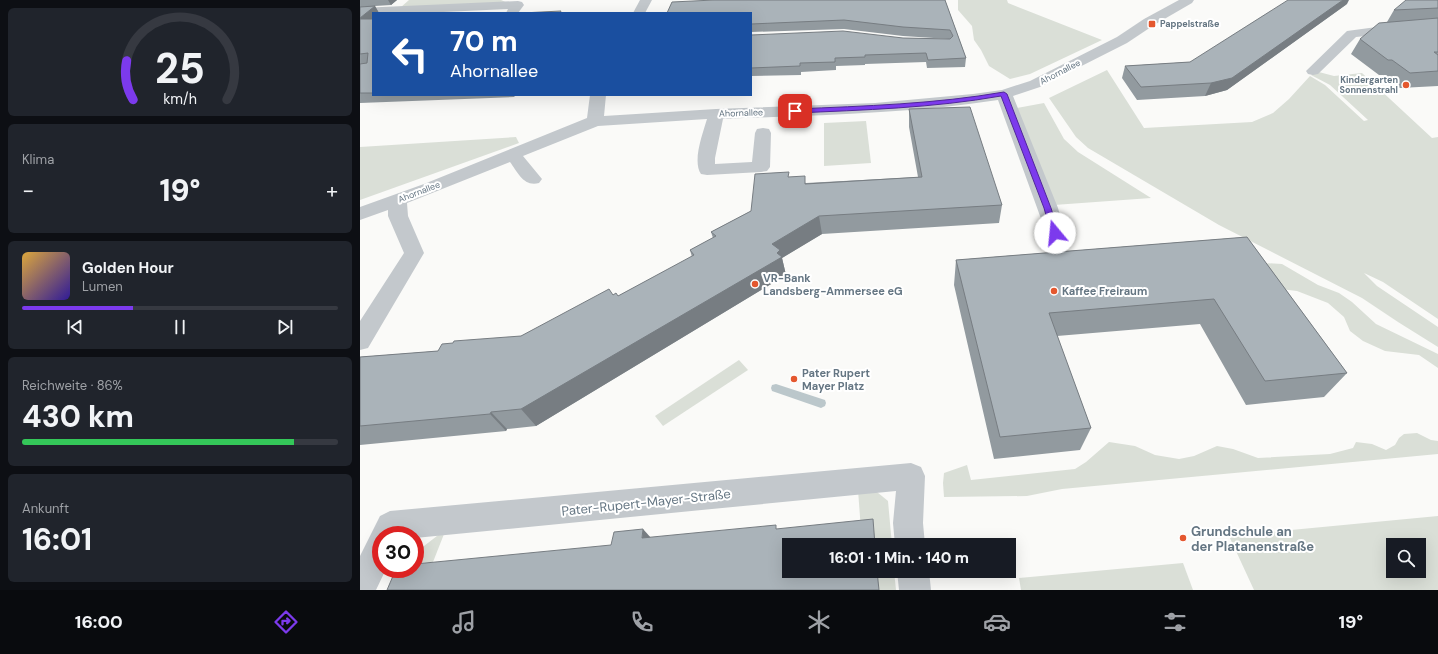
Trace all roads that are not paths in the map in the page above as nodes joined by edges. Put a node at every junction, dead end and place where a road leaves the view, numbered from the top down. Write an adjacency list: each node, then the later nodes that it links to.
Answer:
1 (646, 0): 2 (street); 6 (street)
2 (658, 0)
3 (1188, 0): 9 (street, Ahornallee)
4 (360, 12): 5 (street)
5 (513, 12)
6 (640, 12)
7 (1438, 27): 8 (street)
8 (1313, 70)
9 (1004, 94): 11 (street, Ahornallee); 18 (street)
10 (598, 96): 12 (street)
11 (716, 114): 12 (street, Ahornallee); 13 (street)
12 (595, 121): 14 (street, Ahornallee)
13 (763, 133)
14 (512, 154): 15 (street); 16 (street, Ahornallee)
15 (532, 179)
16 (398, 200): 17 (street, Ahornallee); 19 (street)
17 (360, 214)
18 (1055, 233)
19 (360, 341)
20 (390, 526): 21 (street, Pater-Rupert-Mayer-Straße)
21 (909, 538)
22 (372, 565): 24 (street)
23 (914, 578): 25 (street)
24 (360, 590)
25 (915, 590)

